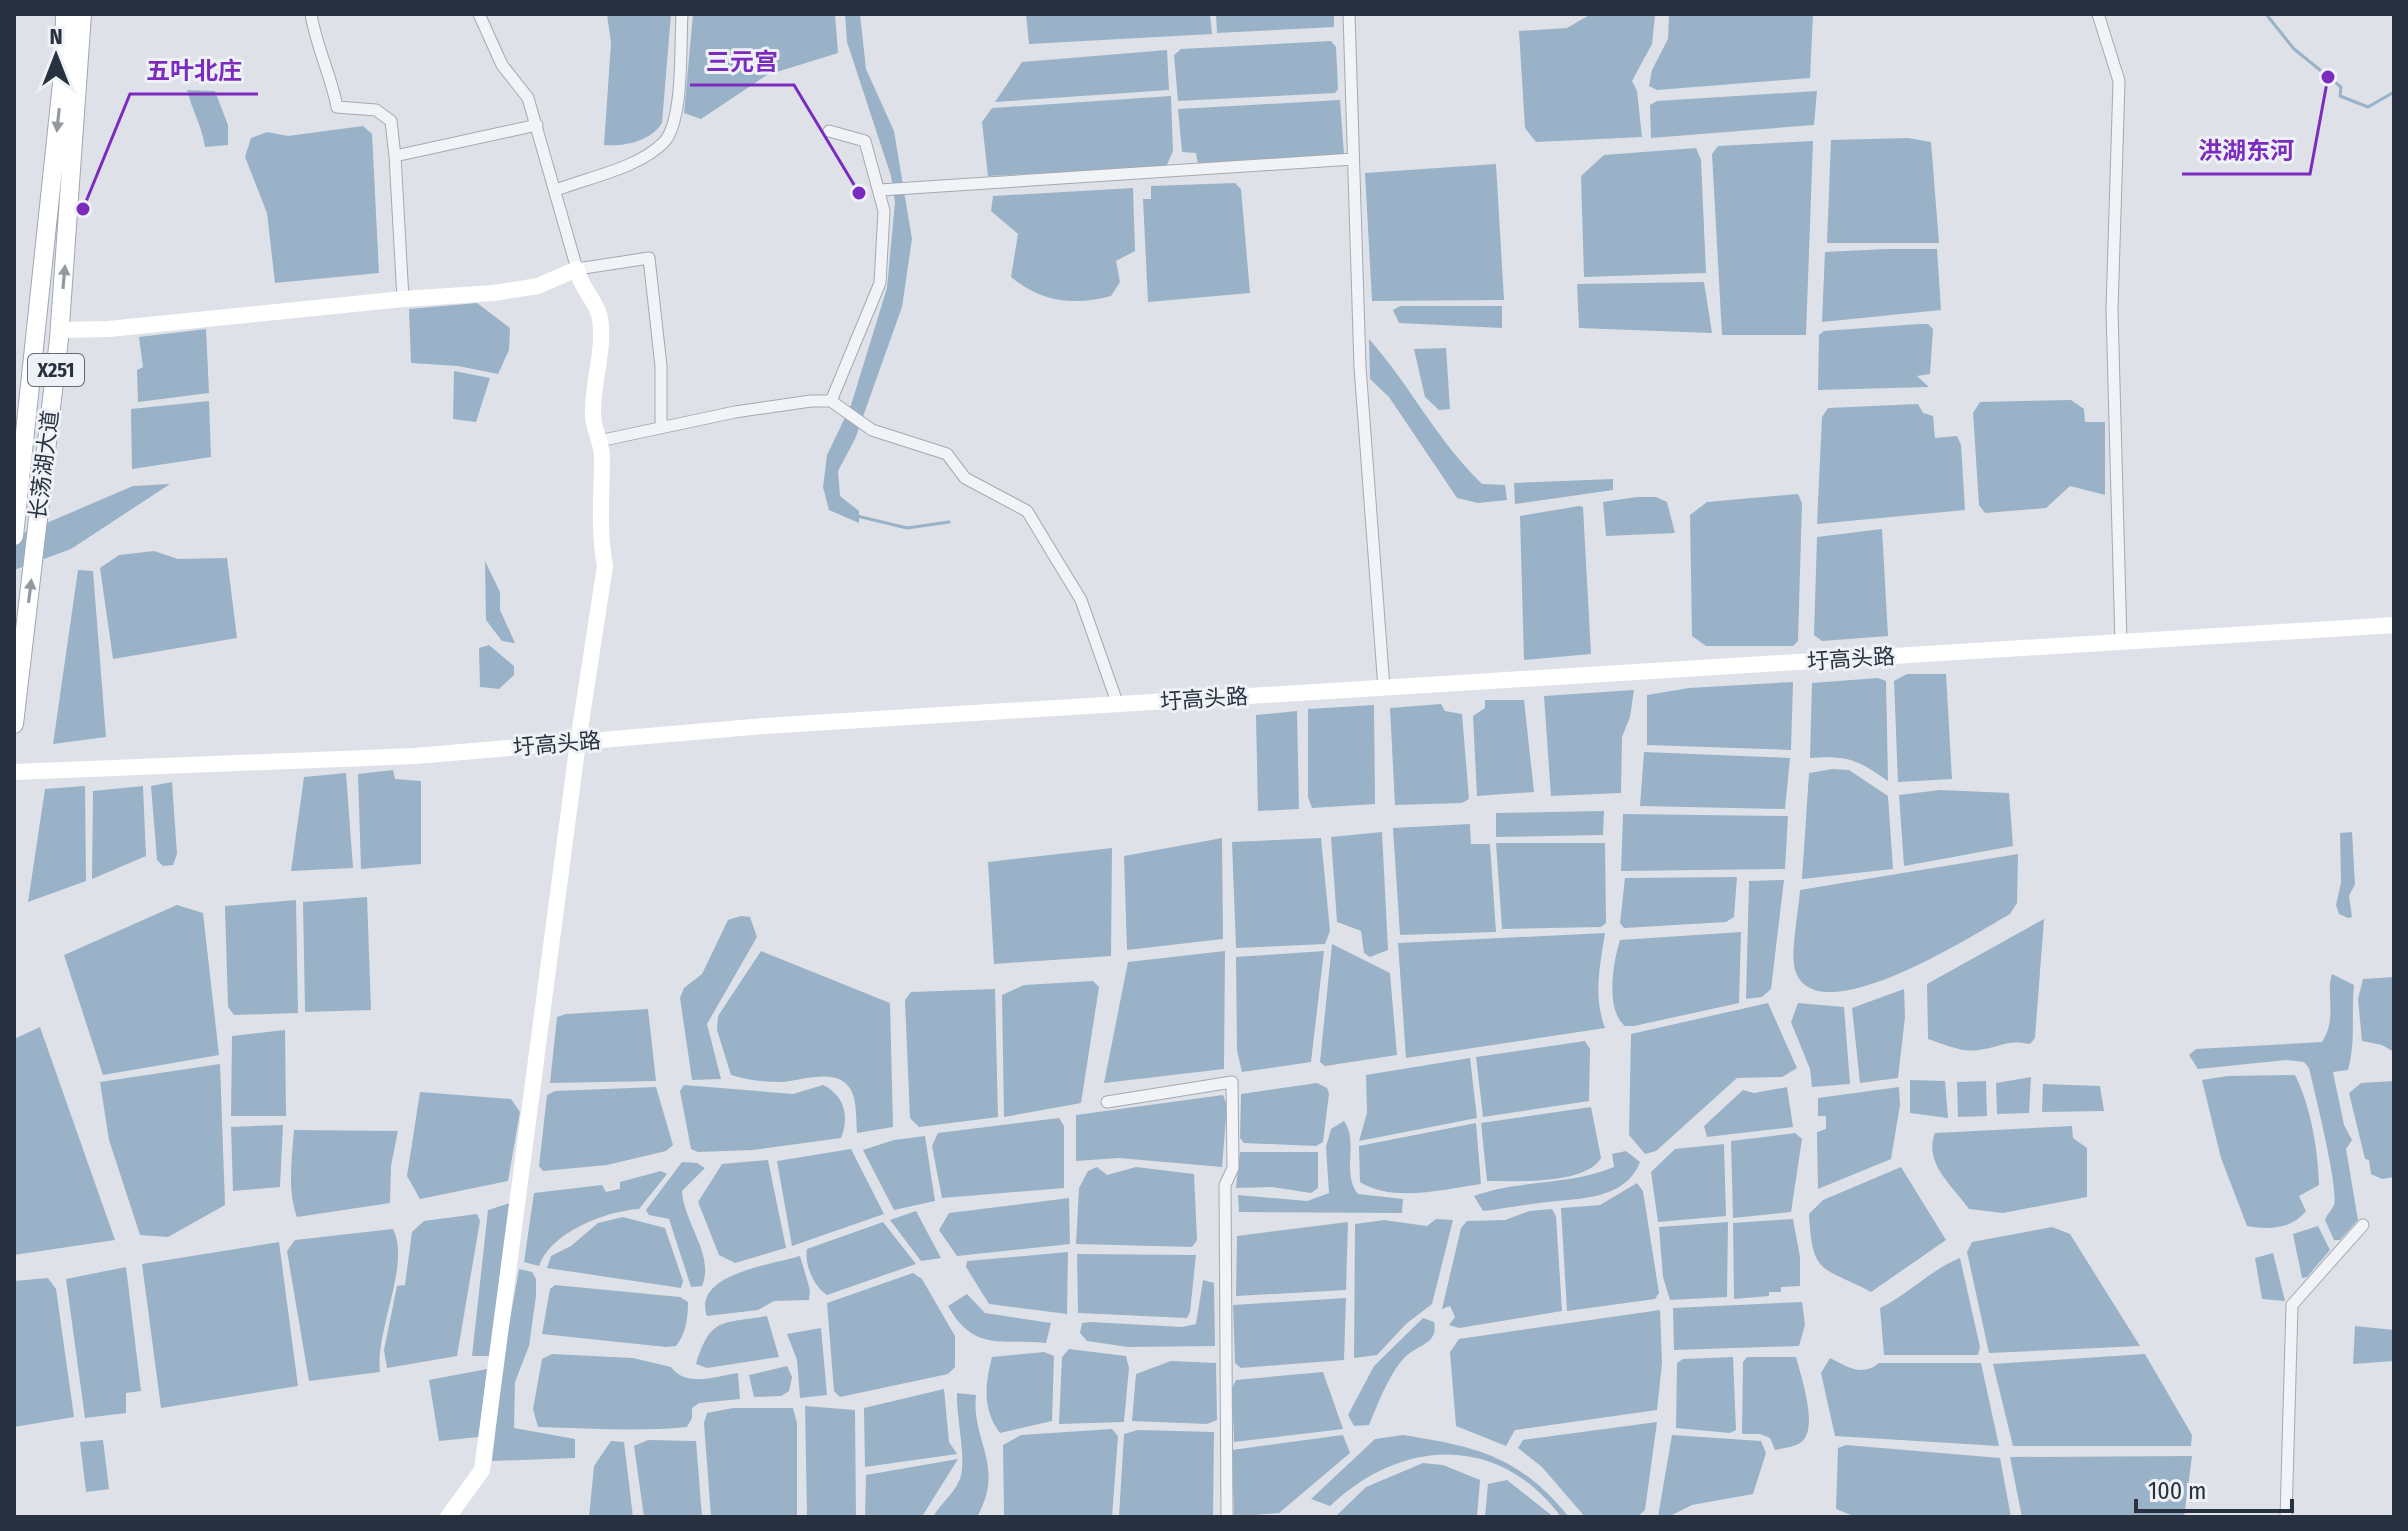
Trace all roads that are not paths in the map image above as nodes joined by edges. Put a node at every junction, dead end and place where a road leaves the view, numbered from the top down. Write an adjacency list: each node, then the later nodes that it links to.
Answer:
1 (65, 14): 20 (main road, 长荡湖大道 / X251, one-way to 20)
2 (82, 14): 16 (main road, 长荡湖大道 / X251, one-way to 2)
3 (311, 14): 10 (street)
4 (479, 14): 8 (street)
5 (682, 14): 13 (street)
6 (1349, 14): 11 (street)
7 (2098, 14): 22 (street)
8 (537, 125): 10 (street); 13 (street)
9 (829, 131): 12 (street)
10 (395, 156): 15 (street)
11 (1353, 159): 12 (street); 23 (street)
12 (885, 189): 17 (street)
13 (556, 190): 14 (street)
14 (577, 269): 15 (street); 18 (street); 19 (street)
15 (403, 299): 16 (street)
16 (60, 330): 25 (main road, 长荡湖大道 / X251, one-way to 16)
17 (831, 401): 18 (street); 24 (street)
18 (661, 428): 19 (street)
19 (599, 441): 26 (street)
20 (14, 536)
21 (2394, 625): 22 (street, 圩高头路)
22 (2121, 642): 23 (street, 圩高头路)
23 (1384, 688): 24 (street, 圩高头路)
24 (1118, 705): 26 (street, 圩高头路)
25 (14, 724)
26 (578, 742): 27 (street, 圩高头路); 30 (street)
27 (14, 772)
28 (1107, 1102): 31 (street)
29 (2363, 1225): 32 (street)
30 (448, 1517)
31 (1227, 1517)
32 (2286, 1517)

